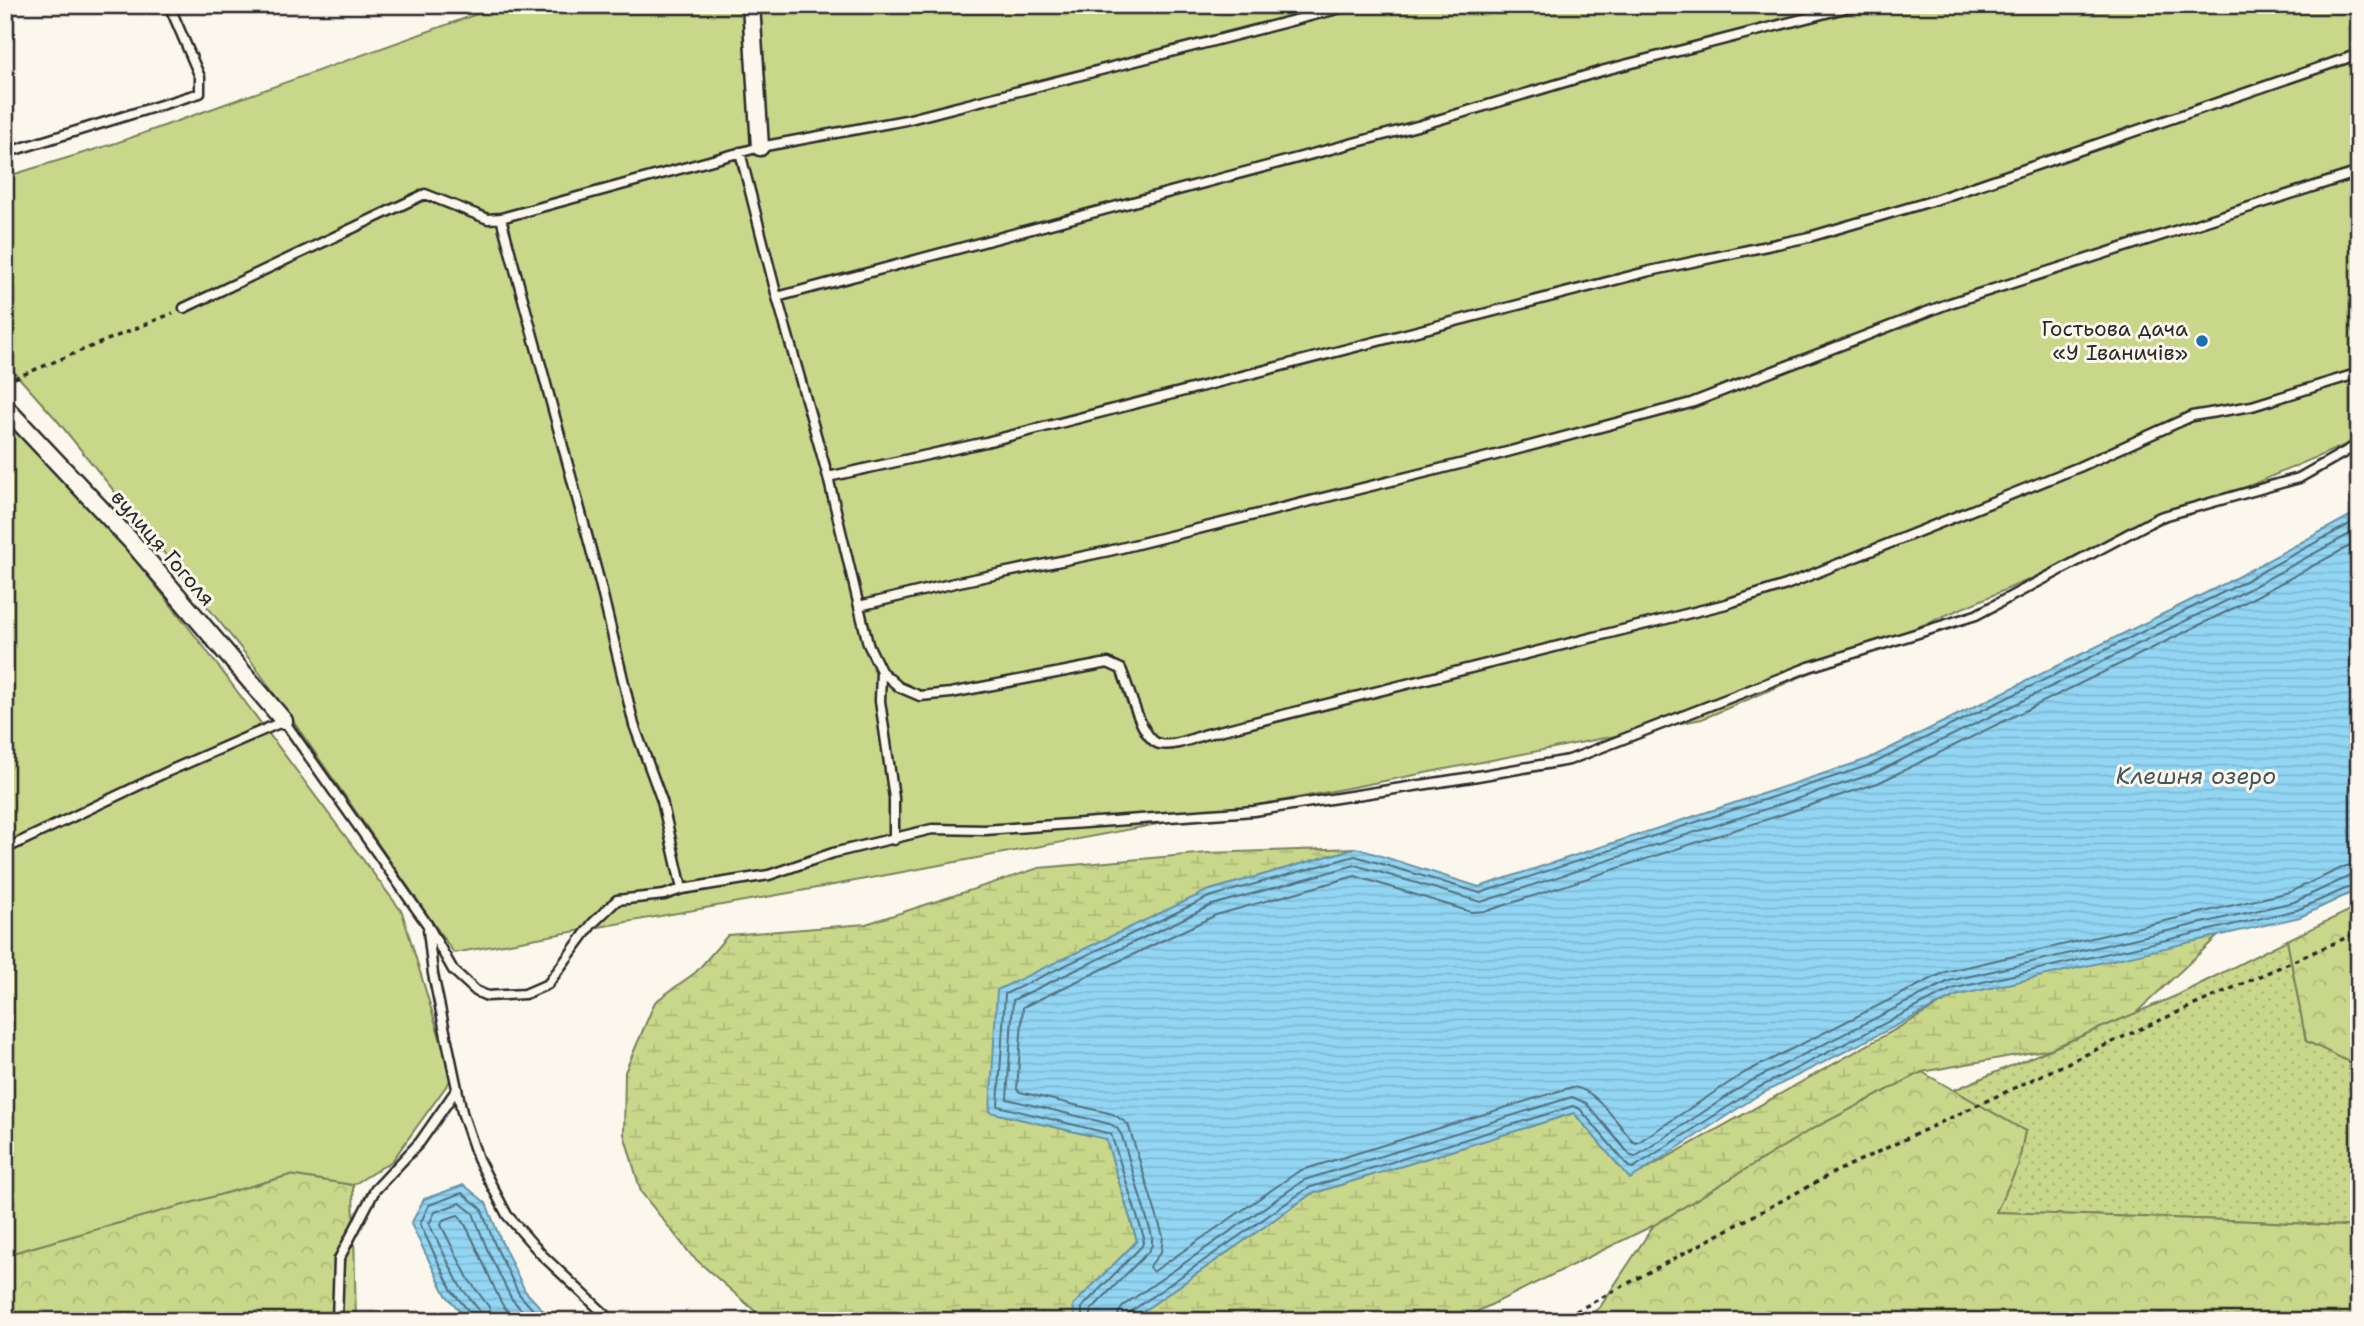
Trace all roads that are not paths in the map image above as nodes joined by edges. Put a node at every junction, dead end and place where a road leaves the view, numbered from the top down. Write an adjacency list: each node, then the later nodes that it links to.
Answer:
1 (169, 5): 8 (lane)
2 (751, 5): 6 (street)
3 (1353, 5): 6 (lane)
4 (1857, 5): 11 (lane)
5 (2359, 54): 16 (lane)
6 (761, 147): 7 (lane)
7 (740, 152): 10 (lane); 11 (lane)
8 (5, 153)
9 (2359, 172): 17 (lane)
10 (501, 218): 12 (lane); 22 (lane)
11 (777, 297): 16 (lane)
12 (184, 308)
13 (2359, 373): 18 (lane)
14 (5, 407): 19 (street, вулиця Гоголя)
15 (2359, 444): 20 (lane)
16 (828, 477): 17 (lane)
17 (859, 606): 18 (lane)
18 (881, 671): 20 (lane)
19 (284, 721): 21 (lane); 23 (lane)
20 (894, 840): 22 (lane)
21 (5, 849)
22 (681, 889): 23 (lane)
23 (428, 924): 24 (lane)
24 (457, 1089): 25 (lane); 26 (lane)
25 (337, 1321)
26 (612, 1321)

